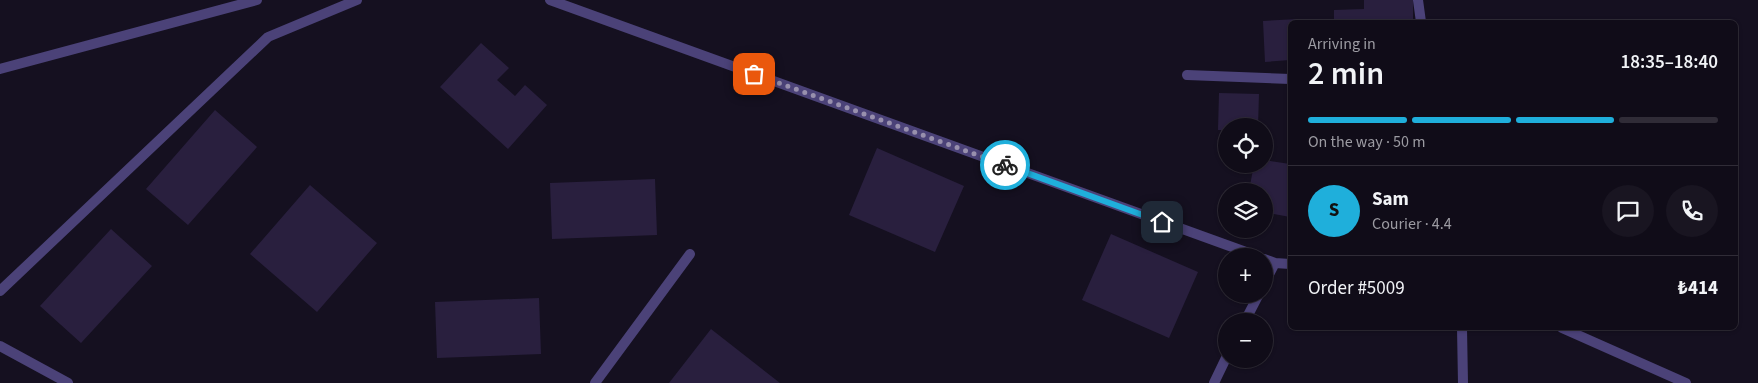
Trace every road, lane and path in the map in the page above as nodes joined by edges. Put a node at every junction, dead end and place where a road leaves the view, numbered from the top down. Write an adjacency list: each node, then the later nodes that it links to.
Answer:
1 (257, 0): 6 (street)
2 (357, 0): 14 (street)
3 (550, 0): 9 (street)
4 (1418, 0): 5 (street)
5 (1421, 20)
6 (0, 69)
7 (1187, 75): 8 (street)
8 (1288, 79)
9 (1235, 248)
10 (690, 254): 19 (street)
11 (1275, 263): 12 (street); 13 (street)
12 (1288, 264)
13 (1273, 267)
14 (0, 291)
15 (1462, 330): 22 (street)
16 (1567, 330): 23 (street)
17 (0, 346): 20 (street)
18 (1221, 368): 21 (street)
19 (597, 382)
20 (68, 383)
21 (1214, 383)
22 (1463, 383)
23 (1686, 383)

